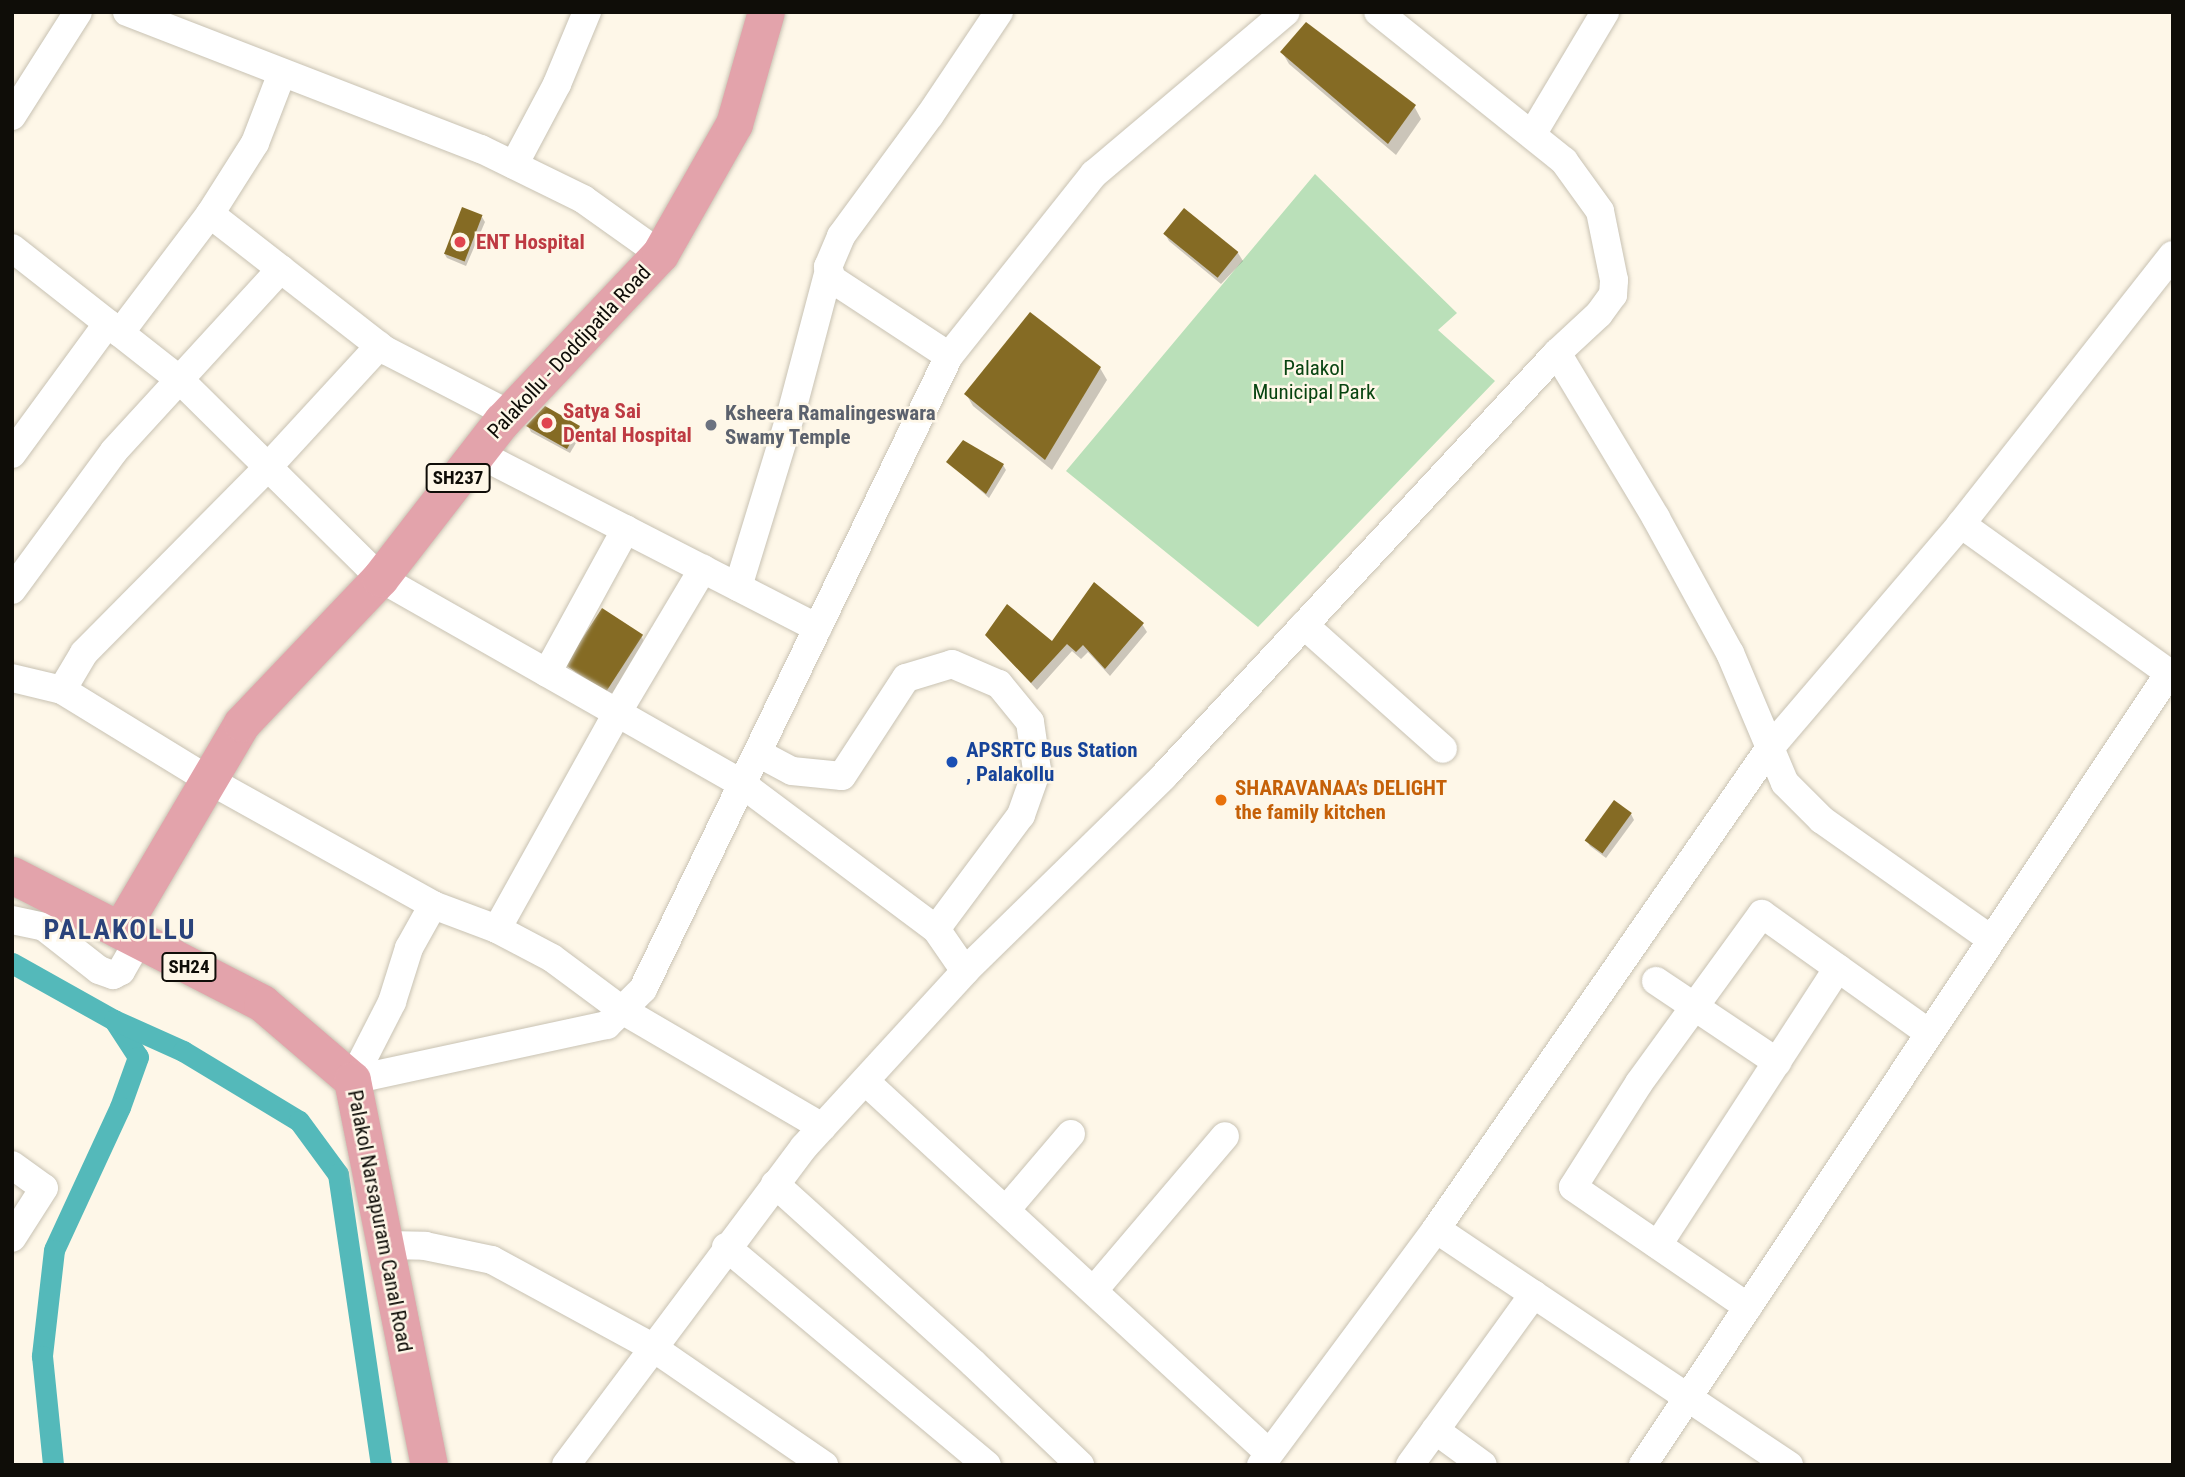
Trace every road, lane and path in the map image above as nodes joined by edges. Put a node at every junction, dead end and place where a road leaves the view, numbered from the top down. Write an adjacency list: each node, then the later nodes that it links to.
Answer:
1 (78, 12): 10 (street)
2 (127, 12): 9 (street)
3 (587, 12): 12 (street)
4 (766, 12): 15 (main road, Palakollu - Doddipatla Road / SH237)
5 (999, 12): 18 (street)
6 (1286, 12): 22 (street)
7 (1378, 12): 11 (street)
8 (1605, 12): 11 (street)
9 (282, 73): 12 (street); 13 (street)
10 (12, 116)
11 (1533, 133): 21 (street)
12 (514, 165): 15 (street)
13 (210, 214): 17 (street); 19 (street)
14 (12, 248): 19 (street)
15 (660, 254): 24 (main road, Palakollu - Doddipatla Road / SH237)
16 (2173, 255): 28 (street)
17 (281, 269): 20 (street); 23 (street)
18 (828, 274): 22 (street); 32 (street)
19 (114, 328): 23 (street); 26 (street)
20 (379, 346): 24 (street); 27 (street)
21 (1557, 353): 34 (street); 41 (street)
22 (949, 356): 35 (street)
23 (180, 380): 27 (street); 33 (street)
24 (509, 414): 25 (main road, Palakollu - Doddipatla Road / SH237)
25 (477, 453): 29 (street); 31 (main road, Palakollu - Doddipatla Road / SH237)
26 (12, 454)
27 (267, 468): 31 (street); 38 (street)
28 (1961, 524): 41 (street); 51 (street)
29 (626, 530): 30 (street); 36 (street)
30 (703, 569): 32 (street); 39 (street)
31 (380, 578): 36 (street); 43 (main road, Palakollu - Doddipatla Road / SH237)
32 (738, 587): 35 (street)
33 (12, 590)
34 (1304, 625): 40 (street); 53 (street)
35 (818, 628): 42 (street)
36 (547, 673): 39 (street)
37 (12, 678): 38 (street)
38 (62, 690): 43 (street)
39 (617, 713): 44 (street); 48 (street)
40 (1443, 748)
41 (1769, 749): 51 (street); 67 (street)
42 (758, 753): 44 (street); 49 (street)
43 (206, 779): 46 (street); 50 (main road, Palakollu - Doddipatla Road / SH237)
44 (742, 784): 49 (street); 56 (street)
45 (12, 875): 50 (main road, Palakol Narsapuram Canal Road / SH24)
46 (433, 905): 48 (street); 59 (street)
47 (12, 919): 50 (street)
48 (497, 929): 56 (street)
49 (936, 929): 53 (street)
50 (129, 936): 59 (main road, Palakol Narsapuram Canal Road / SH24)
51 (1991, 939): 57 (street)
52 (1838, 968): 55 (street); 57 (street); 58 (street)
53 (965, 971): 60 (street)
54 (1656, 981): 55 (street)
55 (1694, 1008): 58 (street); 70 (street)
56 (622, 1010): 59 (street); 61 (street)
57 (1929, 1033): 74 (street)
58 (1777, 1062): 70 (street)
59 (352, 1080): 69 (main road, Palakol Narsapuram Canal Road)
60 (864, 1081): 61 (street); 66 (street)
61 (822, 1127): 65 (street)
62 (1071, 1134): 66 (street)
63 (1226, 1136): 72 (street)
64 (12, 1165): 68 (street)
65 (775, 1184): 71 (street); 83 (street)
66 (1006, 1210): 72 (street)
67 (1436, 1229): 73 (street); 78 (street)
68 (12, 1238)
69 (386, 1245): 75 (street); 79 (main road, Palakol Narsapuram Canal Road)
70 (1658, 1245): 74 (street)
71 (726, 1247): 75 (street); 82 (street)
72 (1094, 1290): 78 (street)
73 (1534, 1294): 76 (street); 77 (street)
74 (1748, 1307): 76 (street)
75 (652, 1347): 80 (street); 81 (street)
76 (1688, 1396): 86 (street); 87 (street)
77 (1435, 1430): 84 (street); 85 (street)
78 (1265, 1459)
79 (429, 1465)
80 (565, 1465)
81 (824, 1465)
82 (987, 1465)
83 (1080, 1465)
84 (1410, 1465)
85 (1483, 1465)
86 (1643, 1465)
87 (1789, 1465)

